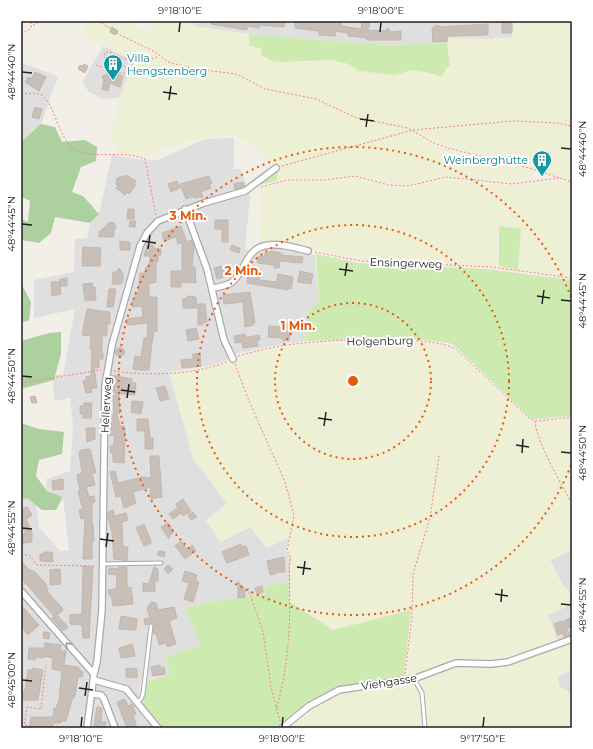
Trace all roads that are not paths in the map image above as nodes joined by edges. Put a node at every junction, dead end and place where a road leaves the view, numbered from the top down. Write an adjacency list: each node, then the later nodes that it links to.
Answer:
1 (276, 168): 2 (street, Hellerweg)
2 (185, 209): 4 (street); 7 (street, Hellerweg)
3 (308, 251): 4 (street)
4 (213, 288): 5 (street)
5 (233, 358)
6 (161, 563): 7 (lane)
7 (103, 565): 11 (street, Hellerweg)
8 (21, 591): 11 (street, one-way to 8)
9 (151, 626): 14 (lane)
10 (572, 639): 12 (street, Viehgasse)
11 (94, 677): 13 (street, Hellerweg); 14 (street)
12 (414, 679): 15 (street, Viehgasse); 19 (lane)
13 (92, 694): 16 (street, Hellerweg); 17 (street)
14 (137, 702): 18 (street)
15 (283, 727)
16 (87, 728)
17 (116, 728)
18 (158, 728)
19 (425, 728)

